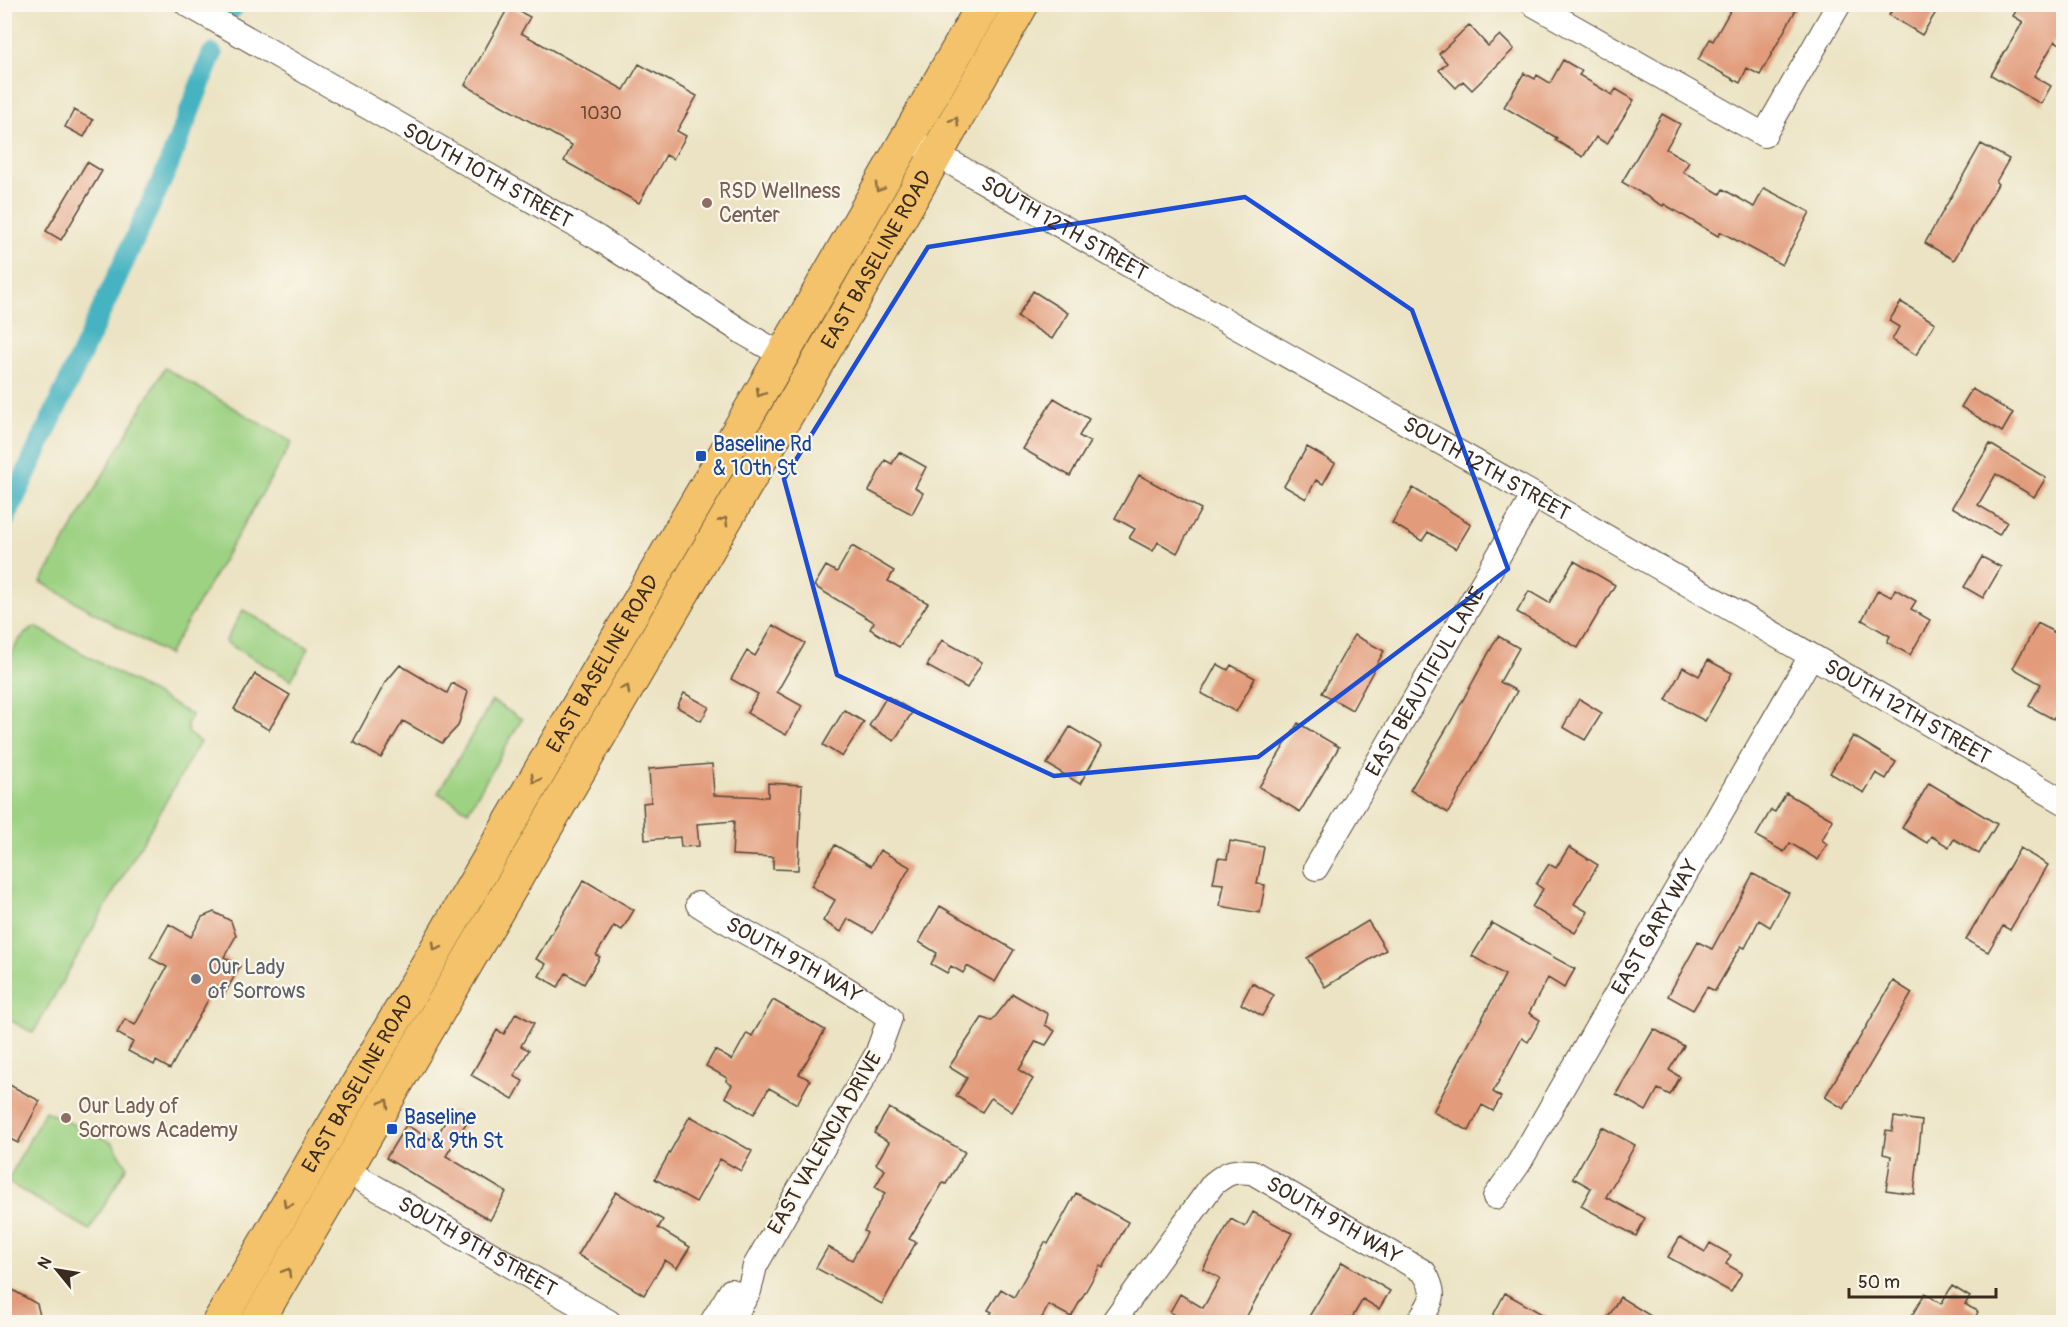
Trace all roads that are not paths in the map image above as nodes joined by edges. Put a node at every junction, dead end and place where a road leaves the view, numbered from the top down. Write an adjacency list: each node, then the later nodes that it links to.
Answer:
1 (984, 4): 6 (main road, EAST BASELINE ROAD)
2 (1022, 4): 7 (main road, EAST BASELINE ROAD, one-way to 2)
3 (1533, 4): 4 (street)
4 (1839, 4)
5 (189, 6): 8 (street, SOUTH 10TH STREET)
6 (908, 137): 7 (street, SOUTH 12TH STREET); 8 (main road, EAST BASELINE ROAD, one-way to 8)
7 (936, 153): 9 (main road, EAST BASELINE ROAD); 10 (street, SOUTH 12TH STREET)
8 (782, 355): 9 (main road); 12 (main road, EAST BASELINE ROAD, one-way to 12)
9 (811, 372): 13 (main road, EAST BASELINE ROAD, one-way to 9)
10 (1534, 495): 11 (street, SOUTH 12TH STREET); 15 (street, EAST BEAUTIFUL LANE)
11 (1810, 656): 14 (street, SOUTH 12TH STREET); 20 (street, EAST GARY WAY)
12 (567, 723): 13 (main road); 18 (main road, EAST BASELINE ROAD, one-way to 18)
13 (596, 740): 19 (main road, EAST BASELINE ROAD, one-way to 13)
14 (2064, 802)
15 (1316, 868)
16 (698, 904): 17 (street, SOUTH 9TH WAY)
17 (890, 1018): 21 (street, EAST VALENCIA DRIVE)
18 (317, 1153): 19 (main road); 22 (main road, EAST BASELINE ROAD, one-way to 22)
19 (345, 1170): 23 (main road, EAST BASELINE ROAD, one-way to 19); 24 (street, SOUTH 9TH STREET)
20 (1495, 1197)
21 (755, 1266): 25 (street, EAST VALENCIA DRIVE); 26 (street, EAST VALENCIA DRIVE)
22 (219, 1323)
23 (257, 1323)
24 (609, 1323)
25 (712, 1323)
26 (731, 1323)
27 (1113, 1323): 28 (street, SOUTH 9TH WAY)
28 (1418, 1323)

